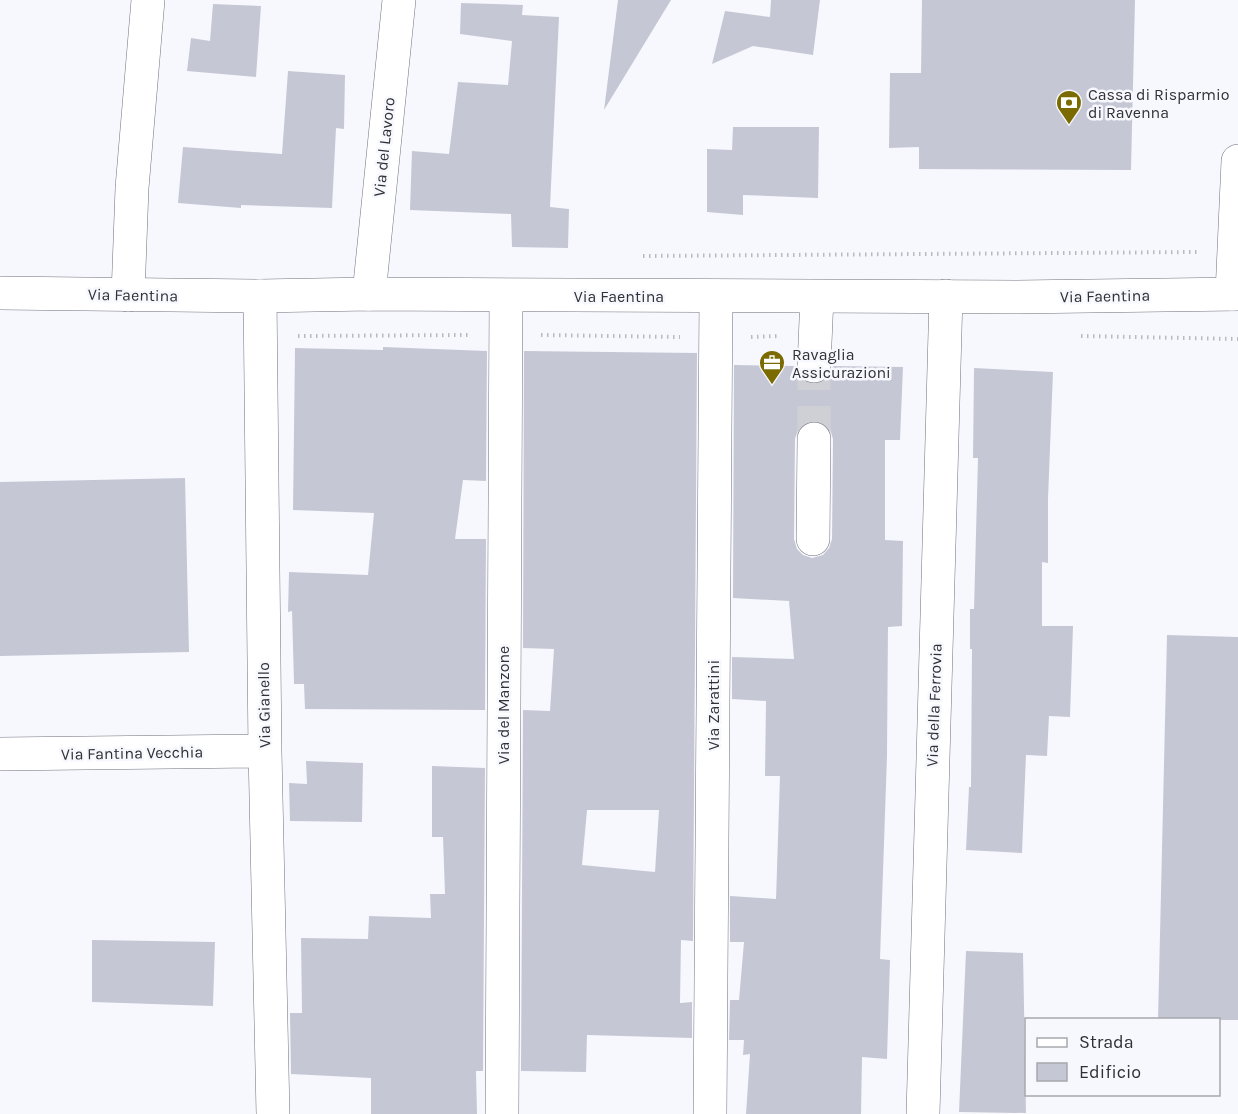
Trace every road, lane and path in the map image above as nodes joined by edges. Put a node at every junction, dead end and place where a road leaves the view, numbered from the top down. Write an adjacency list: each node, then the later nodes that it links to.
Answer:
1 (148, 0): 9 (street)
2 (399, 0): 7 (street, Via del Lavoro)
3 (1238, 161): 4 (street)
4 (1233, 252): 5 (path); 8 (street)
5 (636, 256)
6 (0, 293): 9 (street, Via Faentina)
7 (369, 294): 10 (street, Via Faentina); 11 (street, Via Faentina)
8 (1235, 294): 13 (street, Via Faentina)
9 (128, 295): 10 (street, Via Faentina)
10 (260, 296): 18 (street, Via Gianello)
11 (506, 296): 12 (street, Via Faentina); 21 (street, Via del Manzone)
12 (716, 296): 14 (street, Via Faentina); 22 (street, Via Zarattini)
13 (946, 296): 14 (street, Via Faentina); 23 (street, Via della Ferrovia)
14 (817, 297): 15 (street)
15 (814, 366)
16 (814, 439): 17 (street)
17 (813, 539)
18 (265, 751): 19 (street, Via Fantina Vecchia); 20 (street, Via Gianello)
19 (0, 754)
20 (273, 1114)
21 (502, 1114)
22 (710, 1114)
23 (923, 1114)

